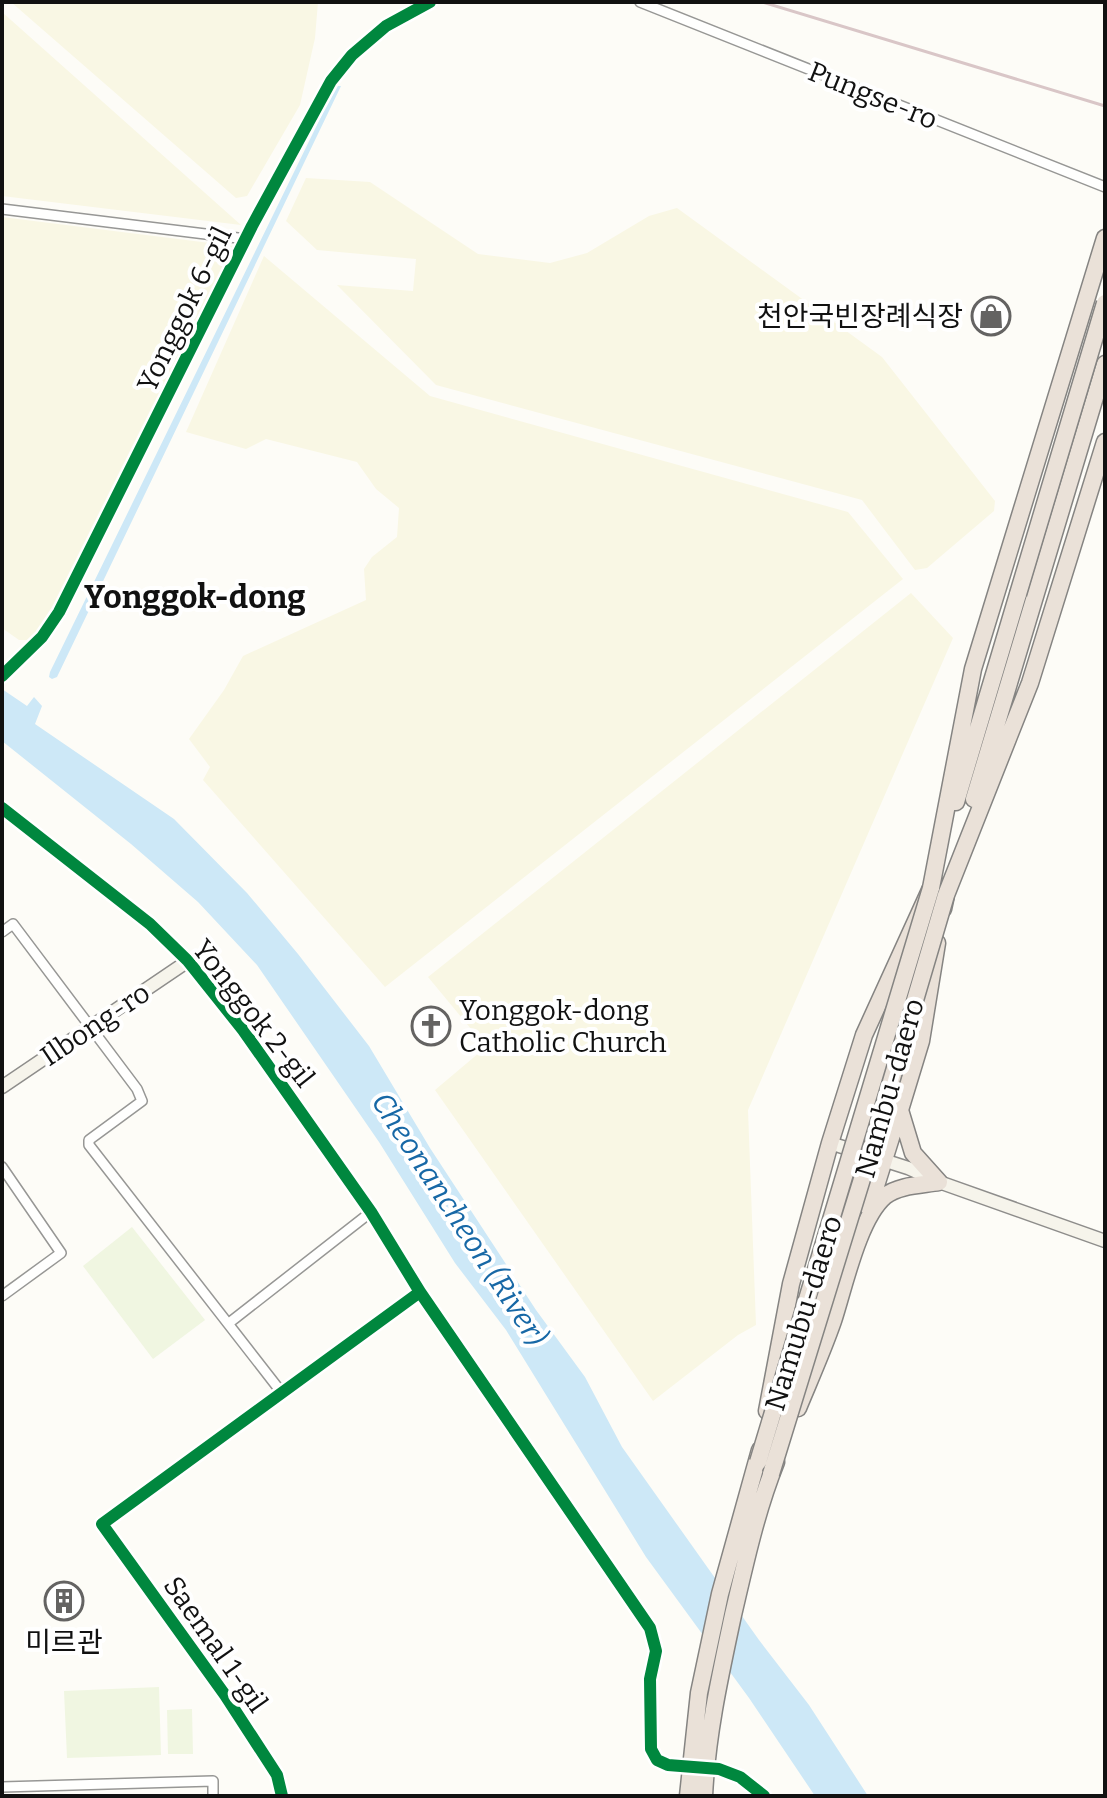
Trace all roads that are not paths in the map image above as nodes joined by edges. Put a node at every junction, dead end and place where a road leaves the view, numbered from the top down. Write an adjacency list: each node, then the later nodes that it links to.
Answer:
1 (430, 2): 6 (street, Yonggok 6-gil)
2 (640, 2): 3 (street, Pungse-ro)
3 (1105, 187)
4 (2, 209): 6 (street)
5 (1105, 238): 8 (highway)
6 (246, 239): 13 (street, Yonggok 6-gil)
7 (1105, 303): 12 (highway, bridge)
8 (1077, 329): 9 (street); 15 (highway)
9 (1105, 339)
10 (1105, 364): 12 (highway)
11 (1105, 442): 15 (highway)
12 (1026, 597): 15 (highway, Nambu-daero)
13 (2, 676)
14 (2, 808): 17 (street, Yonggok 2-gil)
15 (938, 891): 20 (highway); 21 (highway); 32 (highway, Namubu-daero, bridge); 33 (highway, Nambu-daero, bridge)
16 (2, 932): 18 (street)
17 (188, 961): 18 (street, Ilbong-ro); 25 (street, Yonggok 2-gil)
18 (89, 1027): 19 (street, Ilbong-ro); 30 (street)
19 (2, 1087)
20 (900, 1110): 22 (highway); 24 (highway)
21 (830, 1143): 22 (street); 32 (highway)
22 (885, 1160): 24 (street); 27 (highway)
23 (2, 1167): 29 (street)
24 (939, 1182): 26 (street); 27 (highway)
25 (371, 1212): 28 (street, Yonggok 2-gil); 30 (street)
26 (1105, 1241)
27 (858, 1243): 33 (highway)
28 (420, 1292): 31 (street); 34 (street, Yonggok 2-gil)
29 (6, 1293)
30 (229, 1323): 31 (street)
31 (282, 1393): 38 (street, Saemal 1-gil)
32 (758, 1462): 39 (highway)
33 (771, 1474): 40 (highway, Nambu-daero)
34 (668, 1765)
35 (719, 1769): 41 (street)
36 (2, 1787): 37 (street)
37 (213, 1796)
38 (282, 1796)
39 (688, 1796)
40 (704, 1796)
41 (764, 1796)

